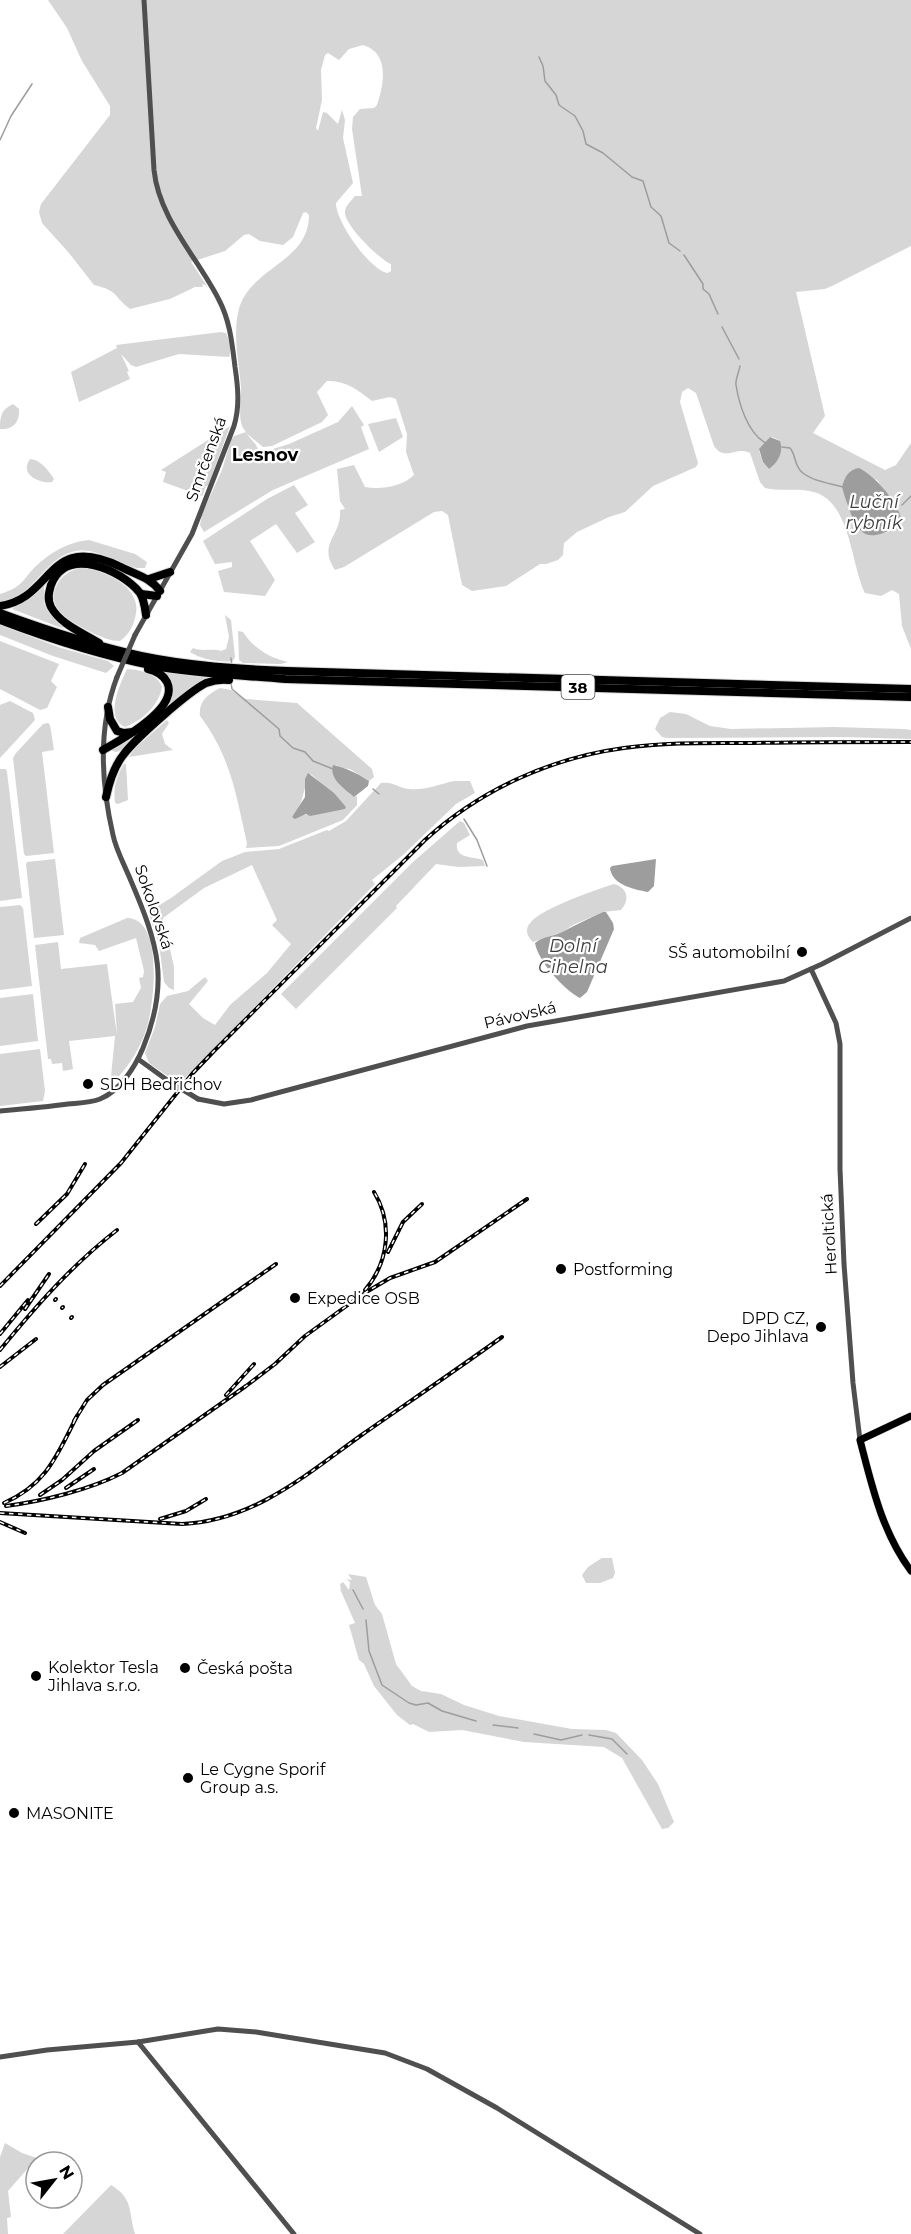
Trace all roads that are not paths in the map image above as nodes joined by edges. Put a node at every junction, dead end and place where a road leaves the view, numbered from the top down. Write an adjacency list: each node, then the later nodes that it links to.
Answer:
1 (144, 0): 2 (street, Smrčenská)
2 (170, 572): 3 (highway); 4 (street, Smrčenská)
3 (149, 579): 4 (highway); 6 (highway)
4 (158, 593): 5 (highway); 8 (street, Smrčenská)
5 (141, 594): 8 (highway); 11 (highway)
6 (0, 606)
7 (0, 613): 11 (highway)
8 (146, 615): 14 (street, Smrčenská, bridge)
9 (0, 620): 10 (highway)
10 (79, 646): 12 (highway); 18 (highway)
11 (107, 648): 12 (highway)
12 (223, 674): 13 (highway); 20 (highway)
13 (246, 675): 15 (highway, 38); 16 (highway, 38)
14 (117, 677): 17 (street, Sokolovská)
15 (911, 689)
16 (911, 697)
17 (108, 707): 18 (highway); 19 (street, Sokolovská)
18 (133, 732): 19 (highway)
19 (103, 750): 20 (highway); 21 (street, Sokolovská)
20 (123, 755): 21 (highway)
21 (106, 797): 24 (street, Sokolovská)
22 (911, 918): 23 (street, Pávovská)
23 (812, 969): 24 (street, Pávovská, bridge); 27 (street, Heroltická)
24 (138, 1059): 25 (street, Sokolovská)
25 (0, 1111)
26 (911, 1416): 27 (main road)
27 (860, 1440): 28 (main road, Heroltická)
28 (911, 1571)
29 (138, 2042): 30 (street); 31 (street); 32 (street)
30 (0, 2057)
31 (294, 2234)
32 (700, 2234)

